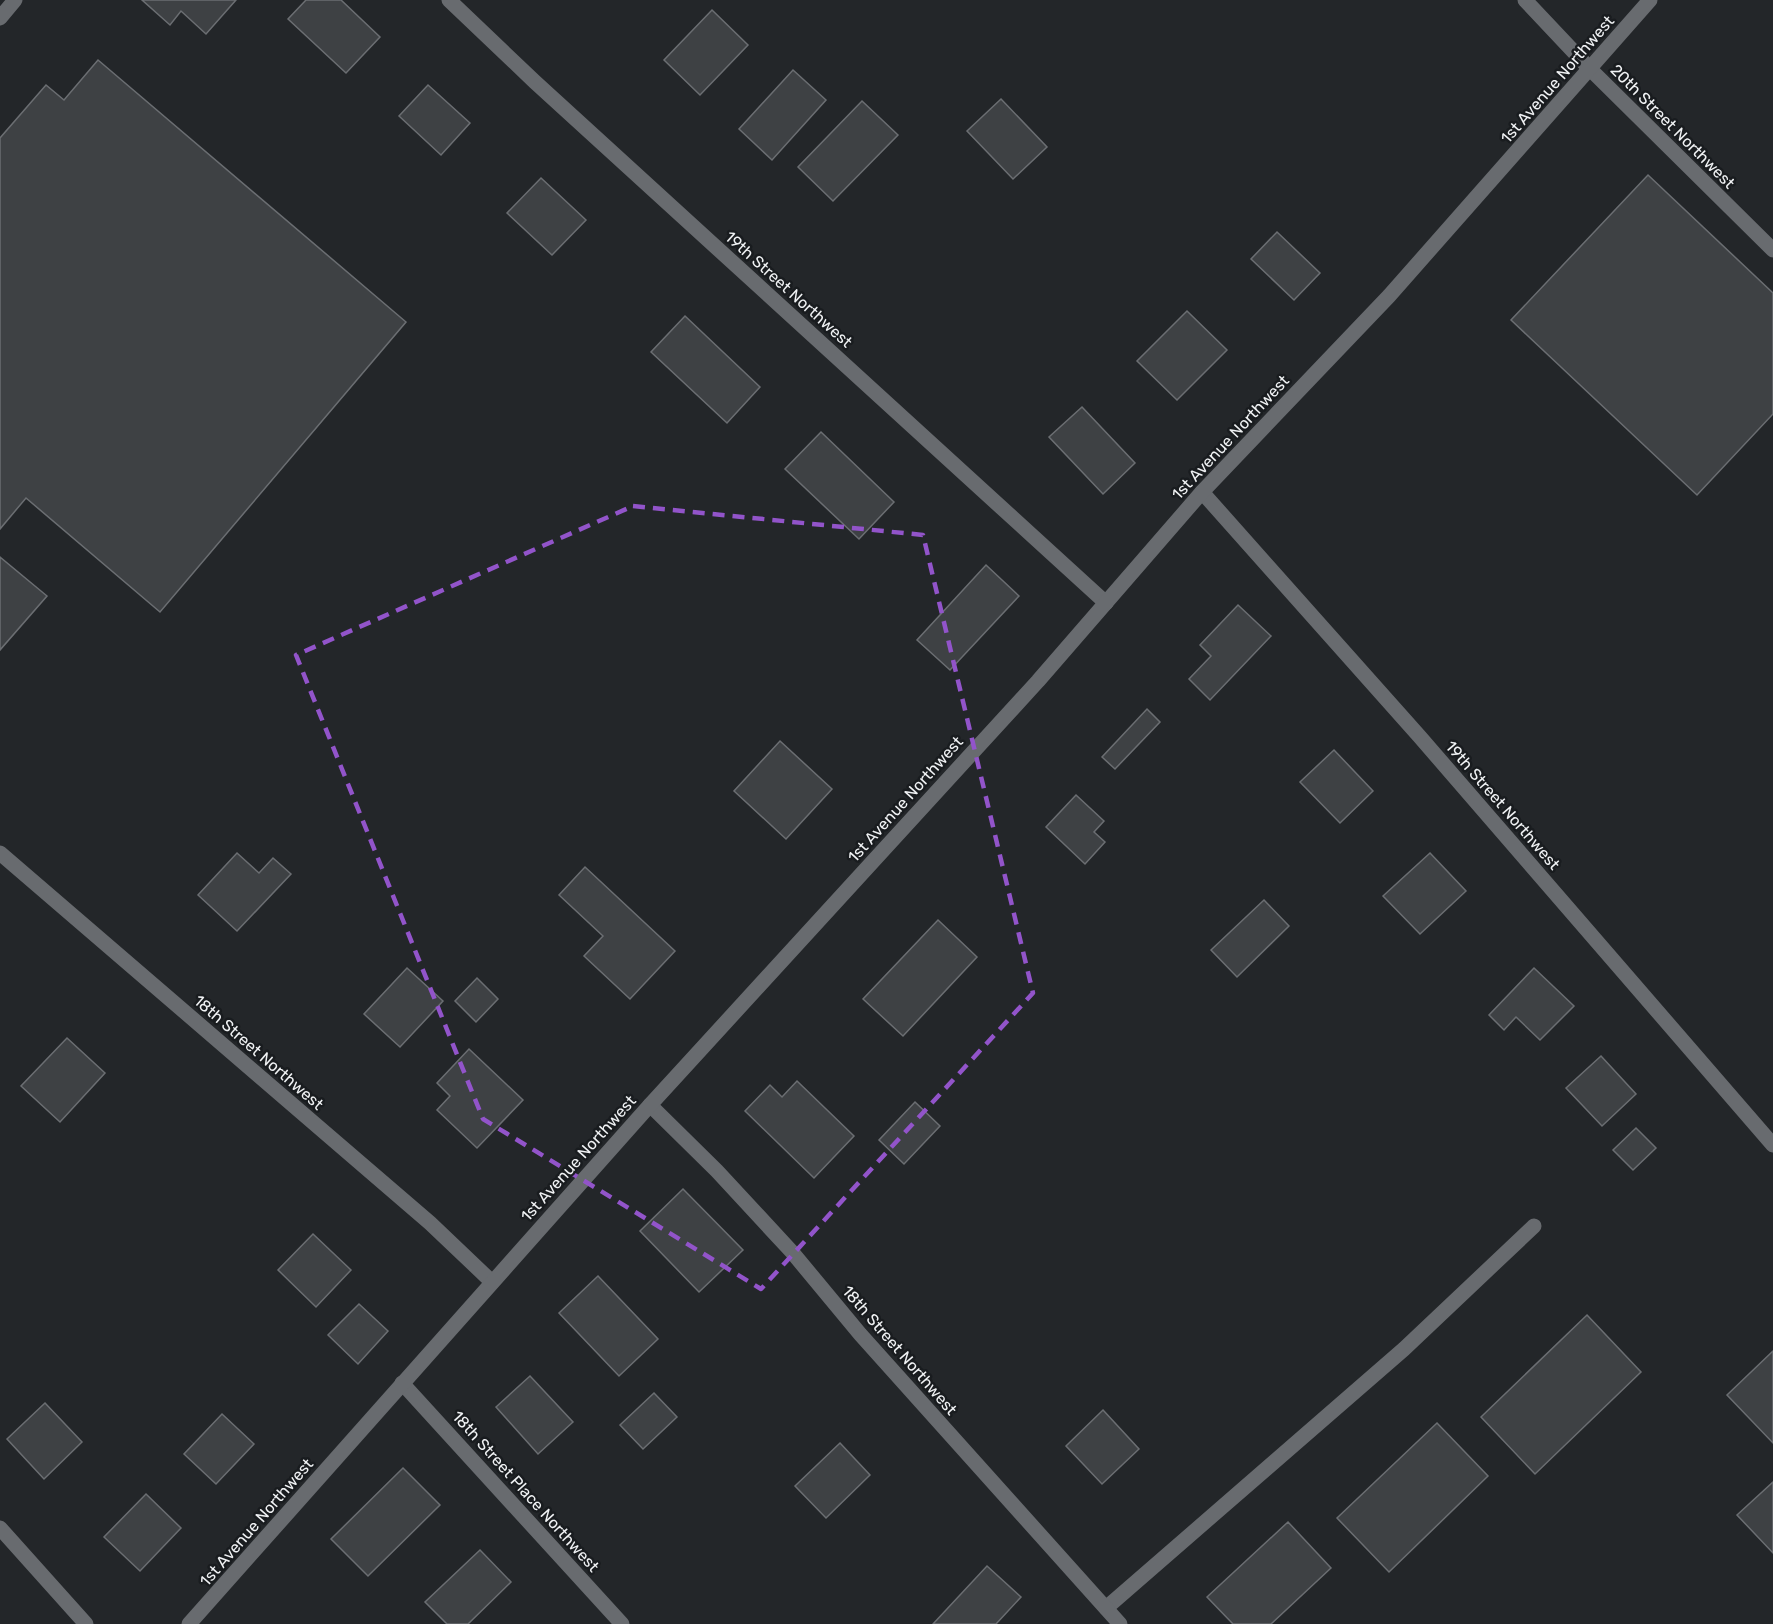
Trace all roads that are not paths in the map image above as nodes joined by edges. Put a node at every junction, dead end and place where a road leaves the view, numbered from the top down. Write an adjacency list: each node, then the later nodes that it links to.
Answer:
1 (15, 0): 5 (street)
2 (449, 0): 9 (street, 19th Street Northwest)
3 (1525, 0): 6 (street, 20th Street Northwest)
4 (1650, 0): 6 (street, 1st Avenue Northwest)
5 (0, 18)
6 (1590, 69): 7 (street, 20th Street Northwest); 8 (street, 1st Avenue Northwest)
7 (1773, 250)
8 (1202, 492): 9 (street, 1st Avenue Northwest); 12 (street, 19th Street Northwest)
9 (1106, 603): 11 (street, 1st Avenue Northwest)
10 (0, 853): 14 (street, 18th Street Northwest)
11 (650, 1105): 14 (street, 1st Avenue Northwest); 17 (street, 18th Street Northwest)
12 (1773, 1145)
13 (1534, 1226): 17 (street)
14 (492, 1282): 15 (street, 1st Avenue Northwest)
15 (402, 1383): 19 (street, 1st Avenue Northwest); 20 (street, 18th Street Place Northwest)
16 (0, 1528): 18 (street)
17 (1113, 1619)
18 (86, 1624)
19 (189, 1624)
20 (622, 1624)

